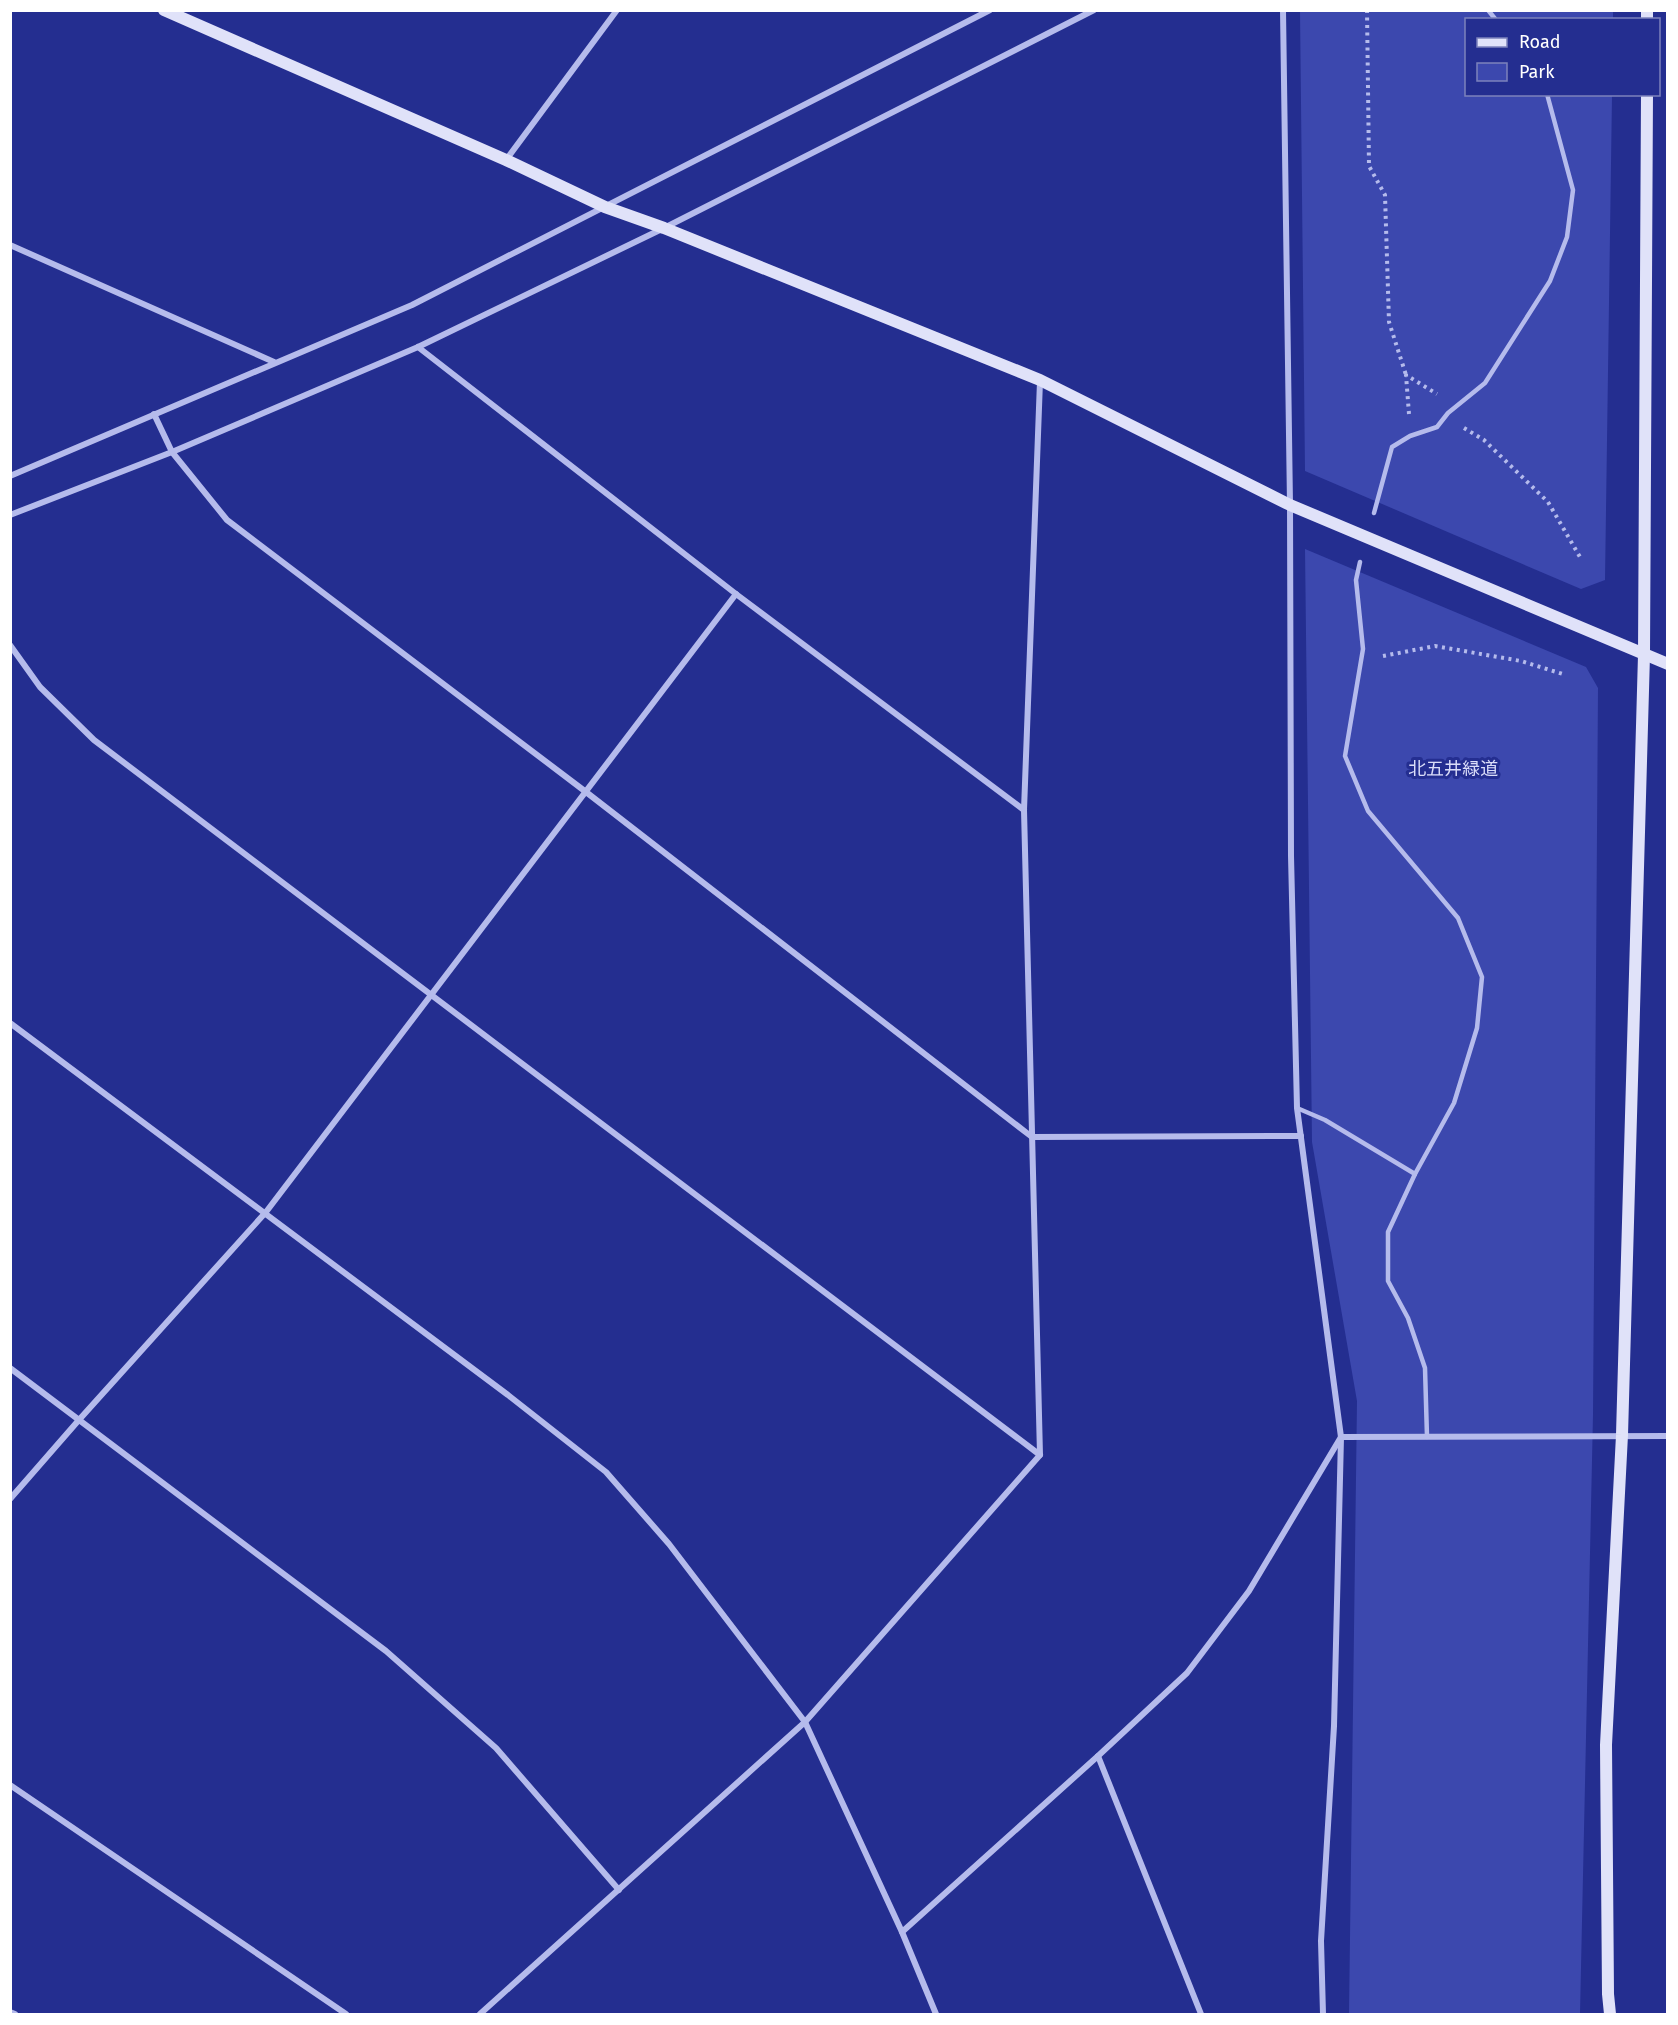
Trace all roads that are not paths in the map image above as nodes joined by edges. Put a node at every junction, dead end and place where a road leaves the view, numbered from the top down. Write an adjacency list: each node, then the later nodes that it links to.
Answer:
1 (164, 10): 8 (street)
2 (617, 10): 8 (street)
3 (990, 10): 9 (street)
4 (1094, 10): 10 (street)
5 (1282, 10): 18 (street)
6 (1548, 96): 19 (lane)
7 (1647, 96): 24 (street)
8 (506, 160): 9 (street)
9 (605, 207): 10 (street); 13 (street)
10 (664, 228): 12 (street); 14 (street)
11 (10, 245): 13 (street)
12 (418, 347): 16 (street); 22 (street)
13 (274, 362): 15 (street)
14 (1040, 380): 18 (street); 27 (street)
15 (154, 414): 16 (street); 17 (street)
16 (171, 452): 20 (street); 26 (street)
17 (10, 476)
18 (1290, 505): 24 (street); 30 (street)
19 (1374, 513)
20 (10, 515)
21 (1360, 562): 33 (lane)
22 (736, 594): 26 (street); 27 (street)
23 (10, 645): 28 (street)
24 (1644, 655): 25 (street); 37 (street)
25 (1668, 664)
26 (586, 792): 28 (street); 32 (street)
27 (1024, 810): 32 (street)
28 (431, 995): 34 (street); 41 (street)
29 (10, 1023): 34 (street)
30 (1297, 1108): 31 (street); 33 (lane)
31 (1301, 1136): 32 (street); 39 (street)
32 (1032, 1137): 41 (street)
33 (1415, 1174): 40 (lane)
34 (266, 1212): 36 (street); 43 (street)
35 (10, 1368): 36 (street)
36 (78, 1420): 42 (street); 46 (street)
37 (1622, 1435): 38 (street); 40 (street); 55 (street)
38 (1668, 1436)
39 (1341, 1437): 40 (street); 44 (street); 54 (street)
40 (1427, 1437)
41 (1040, 1455): 43 (street)
42 (10, 1499)
43 (805, 1722): 46 (street); 47 (street)
44 (1098, 1756): 47 (street); 53 (street)
45 (10, 1785): 50 (street)
46 (619, 1890): 51 (street)
47 (902, 1932): 52 (street)
48 (10, 2012): 49 (street)
49 (15, 2014)
50 (346, 2014)
51 (480, 2014)
52 (936, 2014)
53 (1201, 2014)
54 (1323, 2014)
55 (1610, 2014)

